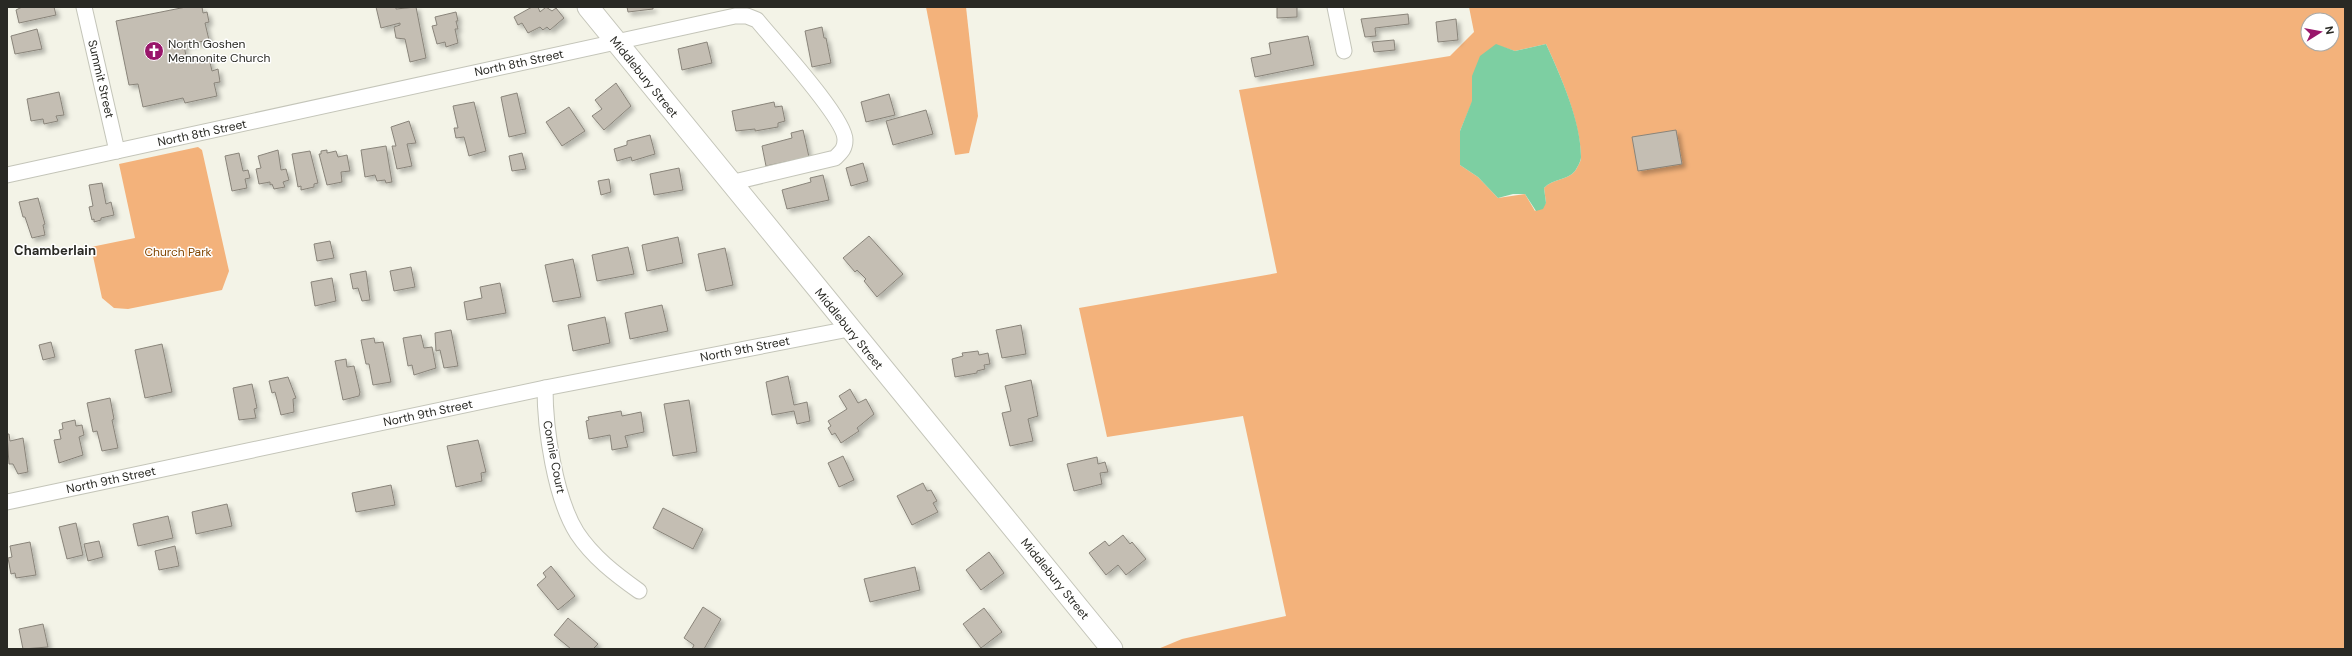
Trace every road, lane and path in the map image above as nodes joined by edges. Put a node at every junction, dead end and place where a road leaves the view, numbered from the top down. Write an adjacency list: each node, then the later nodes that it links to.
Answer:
1 (84, 7): 6 (street, Summit Street)
2 (588, 7): 4 (main road, Middlebury Street)
3 (1335, 7): 5 (street)
4 (616, 43): 6 (street, North 8th Street); 8 (main road, Middlebury Street); 8 (street, North 8th Street)
5 (1344, 51)
6 (117, 151): 7 (street, North 8th Street)
7 (7, 175)
8 (730, 183): 9 (main road, Middlebury Street)
9 (849, 329): 10 (street, North 9th Street); 13 (main road, Middlebury Street)
10 (544, 388): 11 (street, North 9th Street); 12 (street, Connie Court)
11 (7, 502)
12 (639, 591)
13 (1112, 649)

